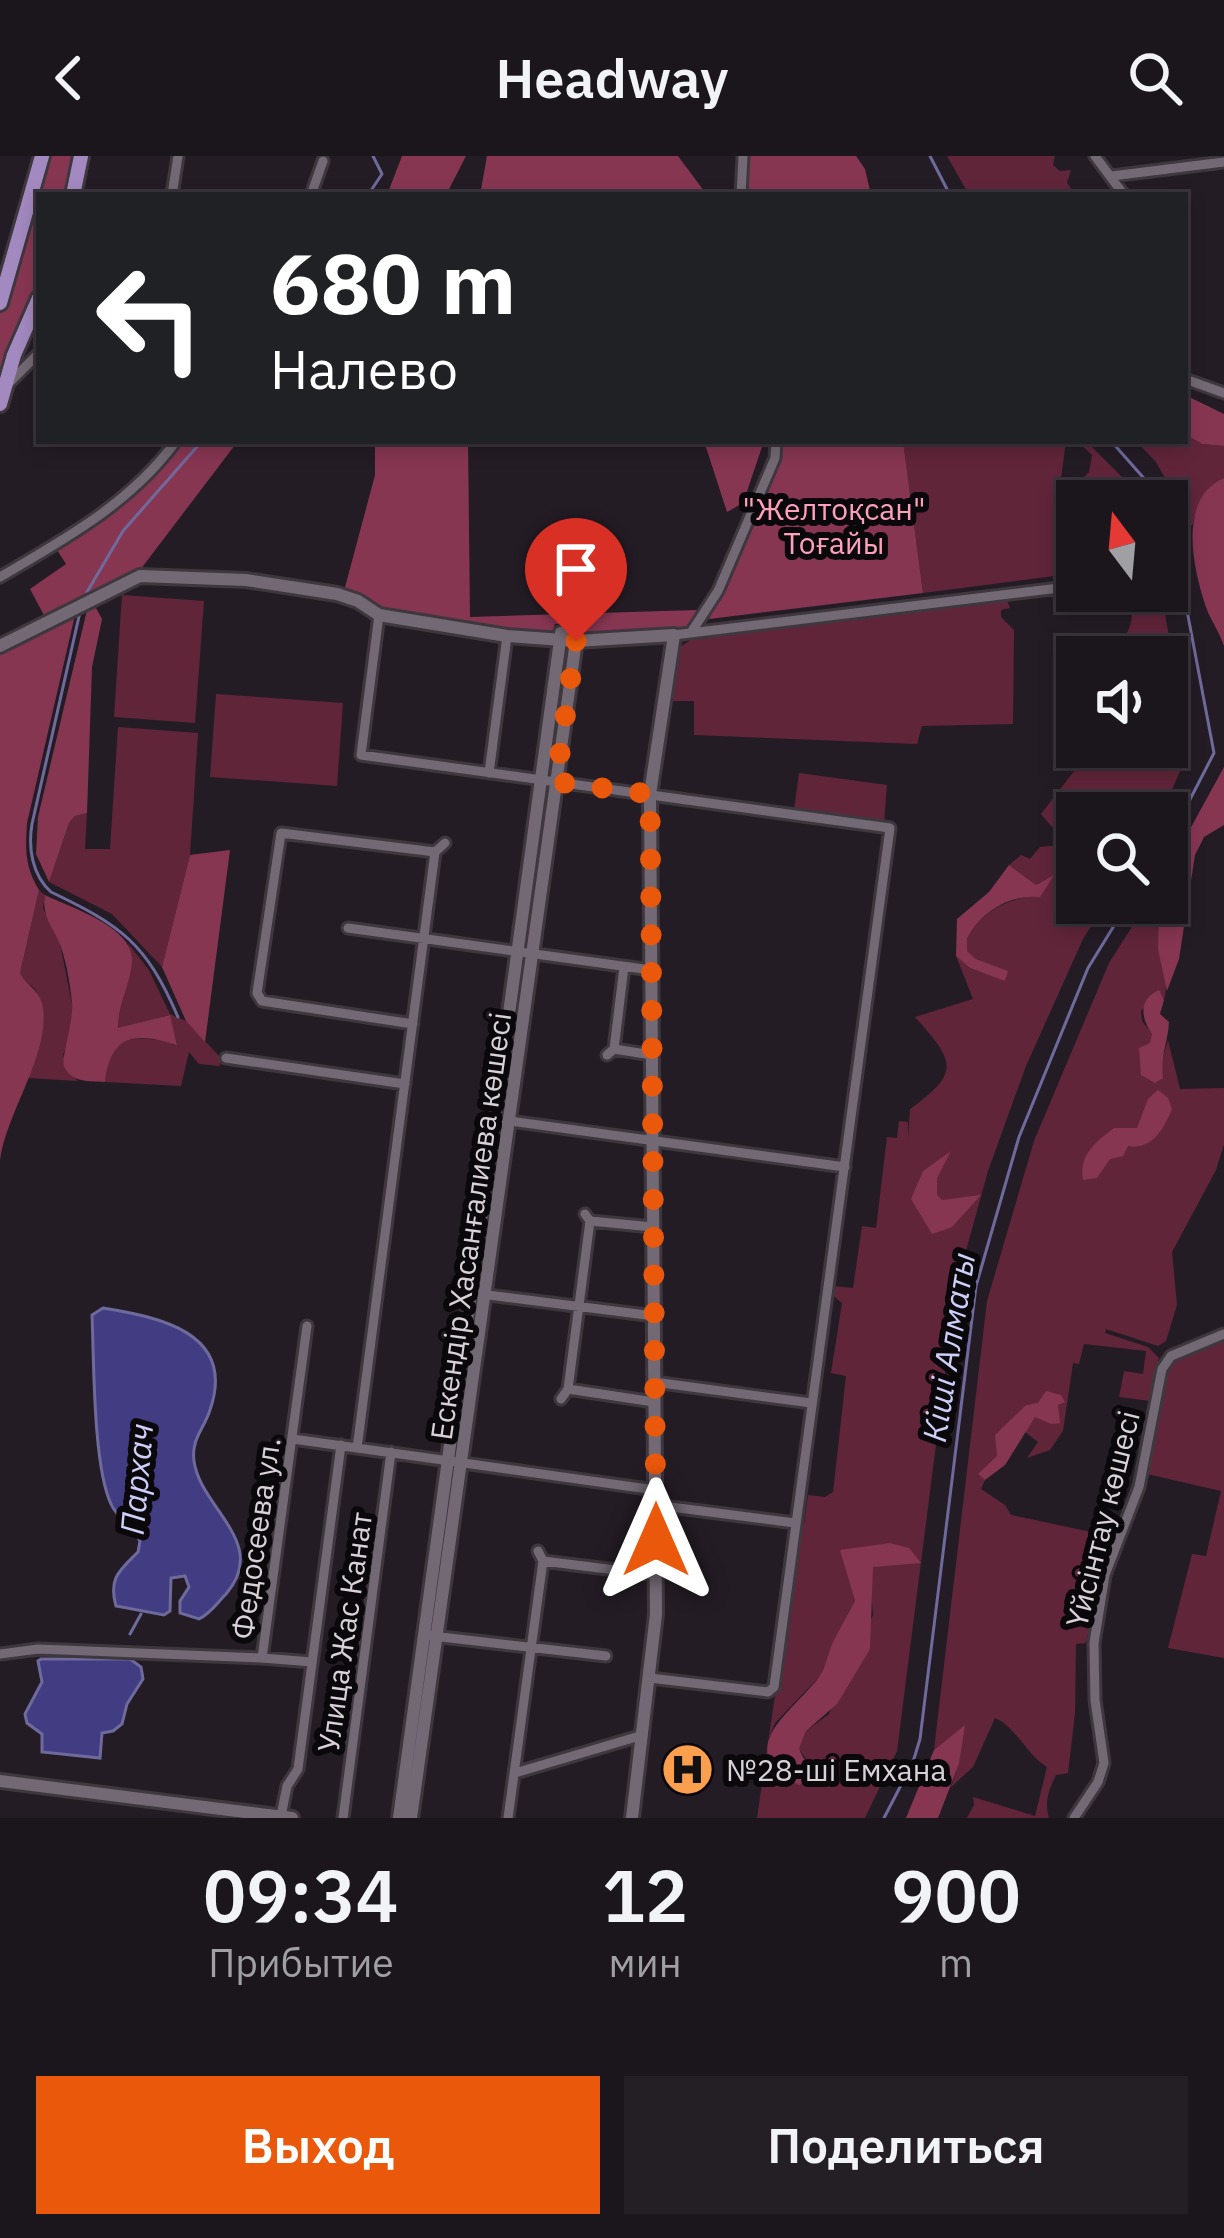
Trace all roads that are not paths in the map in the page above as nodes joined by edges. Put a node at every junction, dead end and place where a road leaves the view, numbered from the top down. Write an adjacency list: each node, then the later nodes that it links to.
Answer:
1 (42, 156): 14 (main road)
2 (81, 156): 9 (main road)
3 (178, 156): 10 (street)
4 (742, 156): 12 (street)
5 (1095, 156): 8 (street)
6 (323, 161): 11 (street)
7 (1224, 162): 8 (street)
8 (1112, 176): 13 (street)
9 (74, 192)
10 (172, 192)
11 (312, 192)
12 (741, 192)
13 (1122, 192)
14 (0, 303)
15 (36, 306): 19 (main road)
16 (36, 356): 19 (street)
17 (1188, 380): 18 (street)
18 (1224, 393)
19 (1, 396)
20 (174, 444): 22 (street)
21 (776, 444): 25 (street)
22 (0, 578)
23 (1056, 588): 25 (street)
24 (379, 614): 27 (street); 30 (street); 31 (street)
25 (692, 632): 26 (street)
26 (674, 635): 29 (street); 33 (street)
27 (508, 636): 28 (street); 31 (street)
28 (560, 640): 29 (street); 32 (street, Ескендір Хасанғалиева көшесі)
29 (576, 641): 32 (street, Ескендір Хасанғалиева көшесі)
30 (0, 646)
31 (489, 773): 32 (street)
32 (549, 781): 33 (street); 38 (street, Ескендір Хасанғалиева көшесі)
33 (650, 794): 40 (street); 47 (street)
34 (445, 843): 35 (street)
35 (435, 852): 37 (street); 41 (street)
36 (348, 928): 37 (street)
37 (425, 938): 38 (street); 41 (street)
38 (526, 952): 39 (street); 45 (street, Ескендір Хасанғалиева көшесі)
39 (624, 967): 40 (street); 42 (street)
40 (651, 970): 42 (street)
41 (413, 1024): 44 (street)
42 (652, 1054): 46 (street)
43 (226, 1058): 44 (street)
44 (405, 1084): 59 (street)
45 (502, 1120): 46 (street); 49 (street, Ескендір Хасанғалиева көшесі)
46 (653, 1141): 47 (street); 48 (street)
47 (844, 1167): 56 (street)
48 (653, 1227): 50 (street); 51 (street)
49 (478, 1294): 50 (street); 61 (street, Ескендір Хасанғалиева көшесі)
50 (579, 1306): 51 (street); 55 (street)
51 (654, 1316): 54 (street)
52 (307, 1326): 57 (street, Федосеева ул.)
53 (1224, 1334): 83 (street, Үйсінтау көшесі)
54 (654, 1382): 55 (street); 56 (street)
55 (654, 1402): 62 (street)
56 (811, 1403): 63 (street)
57 (293, 1439): 58 (street); 69 (street, Федосеева ул.)
58 (341, 1445): 59 (street); 70 (street)
59 (357, 1448): 60 (street)
60 (392, 1452): 61 (street); 78 (street, Улица Жас Канат)
61 (455, 1460): 62 (street); 65 (street, Ескендір Хасанғалиева көшесі)
62 (655, 1497): 63 (street); 64 (street)
63 (795, 1523): 71 (street)
64 (656, 1575): 66 (street); 71 (street)
65 (430, 1636): 66 (street); 79 (street, Ескендір Хасанғалиева көшесі); 80 (street, Ескендір Хасанғалиева көшесі)
66 (532, 1648): 68 (street); 73 (street)
67 (0, 1654): 69 (street, Федосеева ул.)
68 (606, 1656)
69 (262, 1658): 70 (street)
70 (312, 1662): 76 (street)
71 (650, 1678): 72 (street)
72 (643, 1735): 73 (street); 82 (street)
73 (515, 1773): 81 (street)
74 (0, 1780): 75 (street)
75 (237, 1814): 76 (street)
76 (281, 1816): 77 (street)
77 (291, 1818)
78 (343, 1818)
79 (399, 1818)
80 (410, 1818)
81 (508, 1818)
82 (632, 1818)
83 (1075, 1818)

